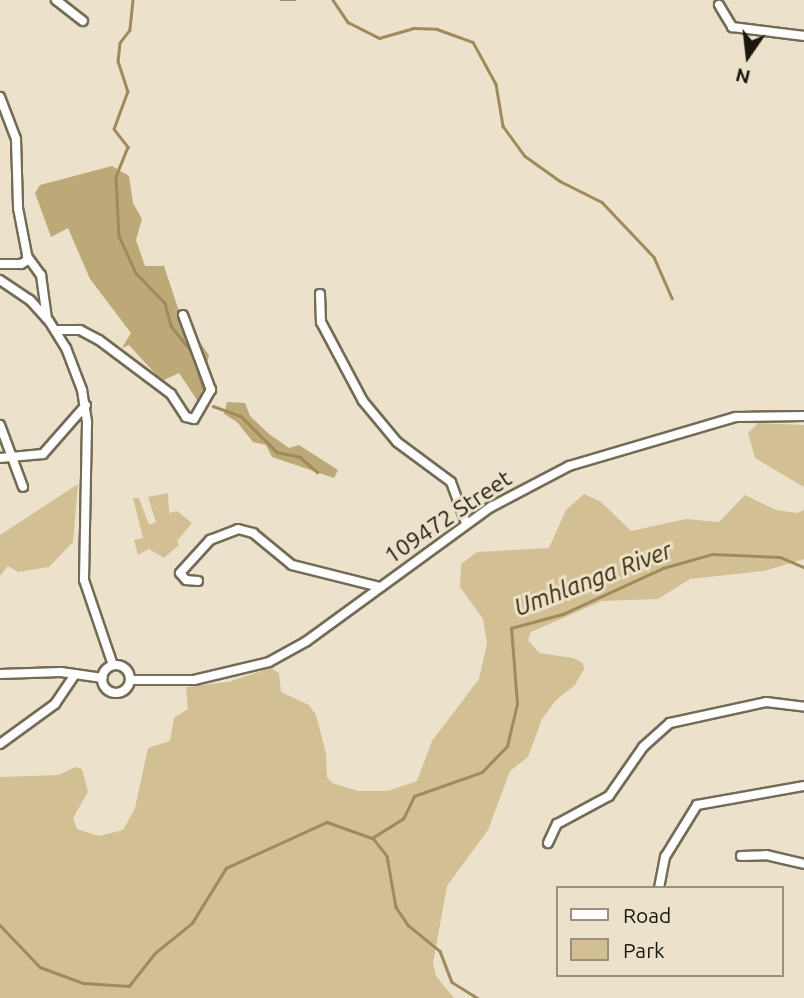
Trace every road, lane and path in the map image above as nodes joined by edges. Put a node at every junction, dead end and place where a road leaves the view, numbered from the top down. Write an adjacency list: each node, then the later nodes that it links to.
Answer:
1 (56, 0): 3 (street)
2 (719, 5): 4 (street)
3 (83, 21)
4 (804, 36)
5 (0, 97): 6 (street)
6 (27, 256): 7 (street); 11 (street)
7 (0, 264)
8 (0, 281): 11 (street)
9 (320, 293): 19 (street)
10 (183, 315): 12 (street)
11 (47, 319): 12 (street)
12 (55, 330): 13 (street)
13 (86, 405): 16 (street); 22 (street)
14 (804, 416): 19 (street, 109472 Street)
15 (0, 425): 16 (street)
16 (12, 453): 17 (street); 18 (street)
17 (0, 457)
18 (23, 487)
19 (466, 523): 21 (street, 109472 Street)
20 (198, 581): 21 (street)
21 (380, 587): 26 (street, 109472 Street)
22 (113, 665): 25 (street); 26 (street)
23 (0, 674): 24 (street)
24 (75, 674): 25 (street); 28 (street)
25 (103, 678): 26 (street)
26 (130, 680)
27 (804, 707): 30 (street)
28 (0, 744)
29 (804, 786): 33 (street)
30 (548, 843)
31 (741, 856): 32 (street)
32 (804, 864)
33 (659, 886)

